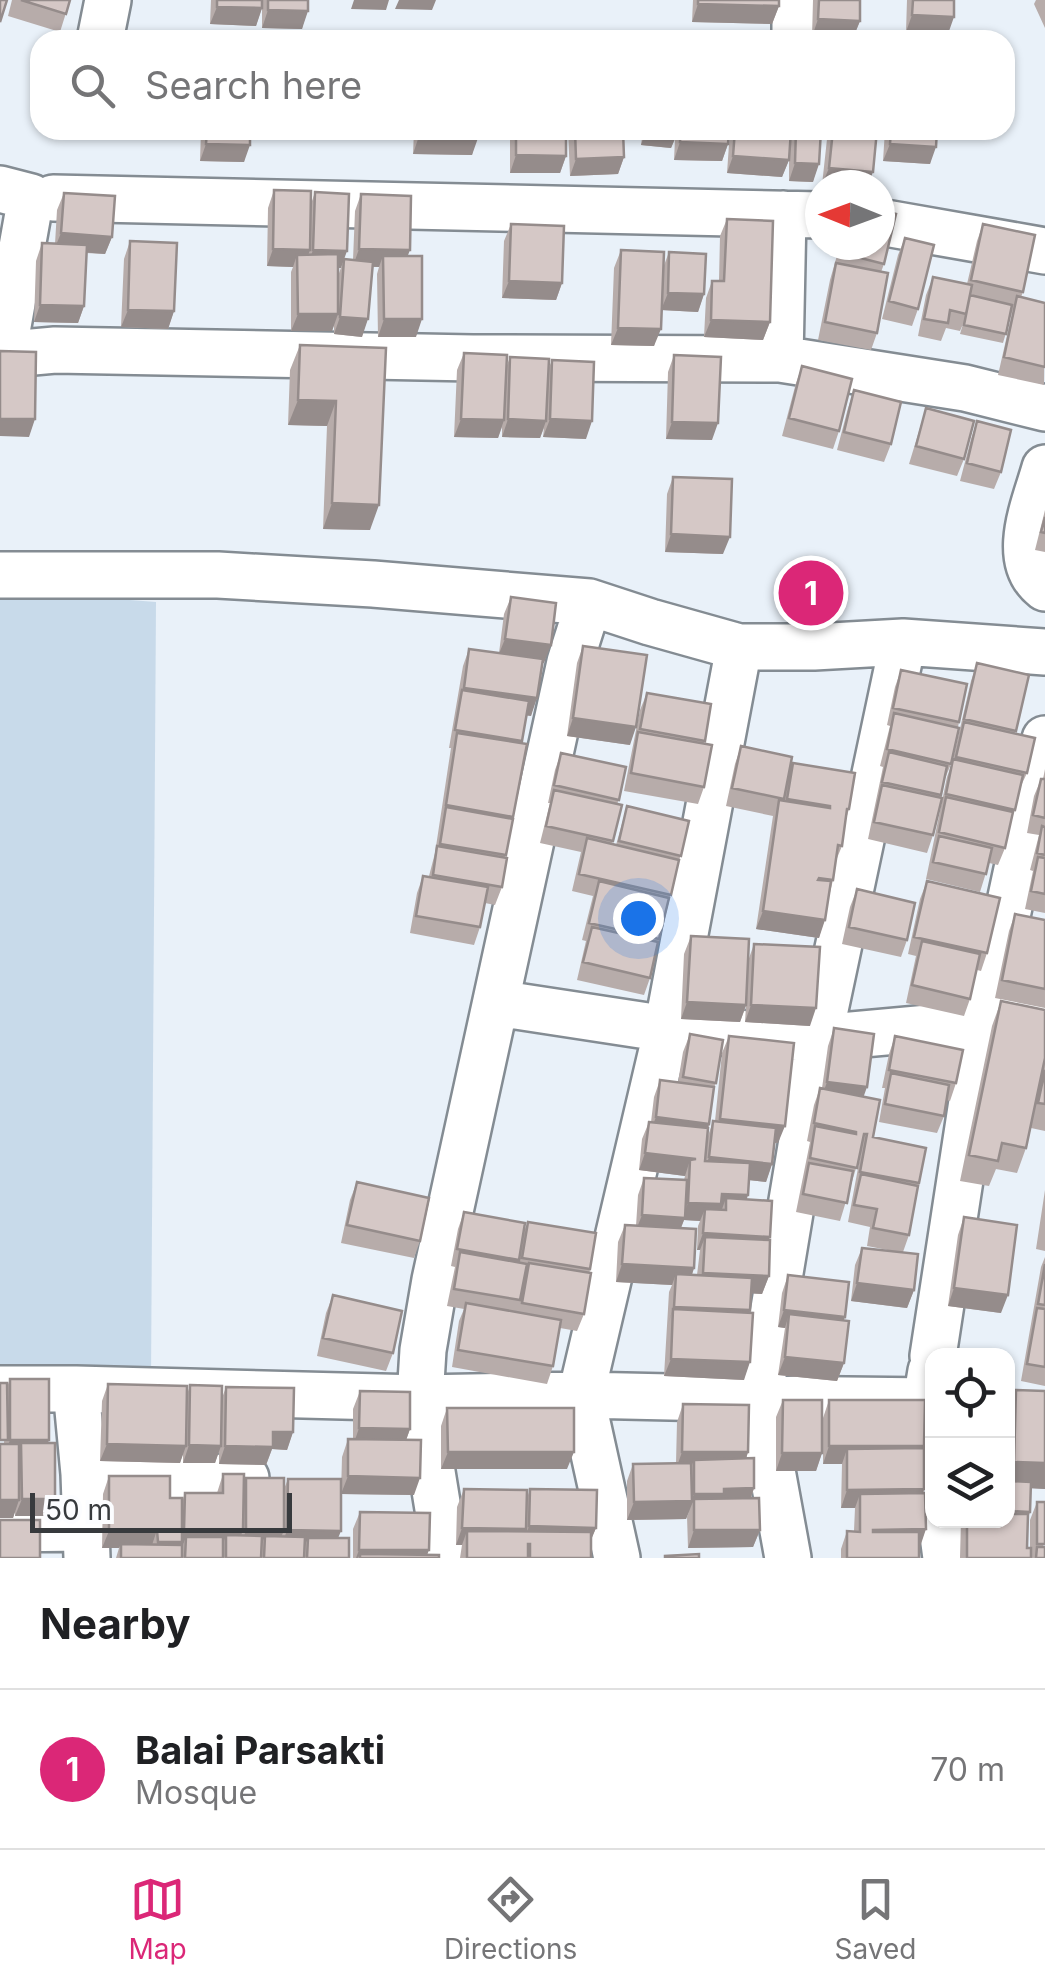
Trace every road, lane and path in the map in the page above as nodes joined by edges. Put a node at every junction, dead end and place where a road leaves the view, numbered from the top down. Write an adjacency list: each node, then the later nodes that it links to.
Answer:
1 (108, 0): 3 (street)
2 (795, 0): 4 (street)
3 (102, 30)
4 (794, 30)
5 (16, 193): 6 (street); 9 (street)
6 (801, 215): 9 (street)
7 (895, 225): 8 (street)
8 (1045, 251)
9 (780, 358): 10 (street)
10 (1045, 408)
11 (1045, 468): 13 (street)
12 (0, 574): 14 (street)
13 (1045, 588)
14 (589, 602): 16 (street); 19 (street)
15 (903, 642): 16 (street); 17 (street); 23 (street)
16 (739, 647): 22 (street)
17 (1045, 652)
18 (1045, 740): 21 (street)
19 (496, 1003): 22 (street); 29 (street)
20 (1045, 1022): 21 (street)
21 (984, 1023): 23 (street); 24 (street)
22 (667, 1029): 23 (street); 28 (street)
23 (819, 1038): 30 (street)
24 (936, 1348)
25 (925, 1380): 30 (street)
26 (0, 1389): 27 (street)
27 (76, 1389): 29 (street); 31 (street)
28 (582, 1394): 29 (street); 30 (street); 37 (street)
29 (420, 1398): 36 (street)
30 (759, 1400): 38 (street)
31 (84, 1474): 32 (street); 35 (street)
32 (246, 1478)
33 (942, 1528): 39 (street)
34 (0, 1529): 35 (street)
35 (86, 1543)
36 (446, 1558)
37 (617, 1558)
38 (788, 1558)
39 (946, 1558)

